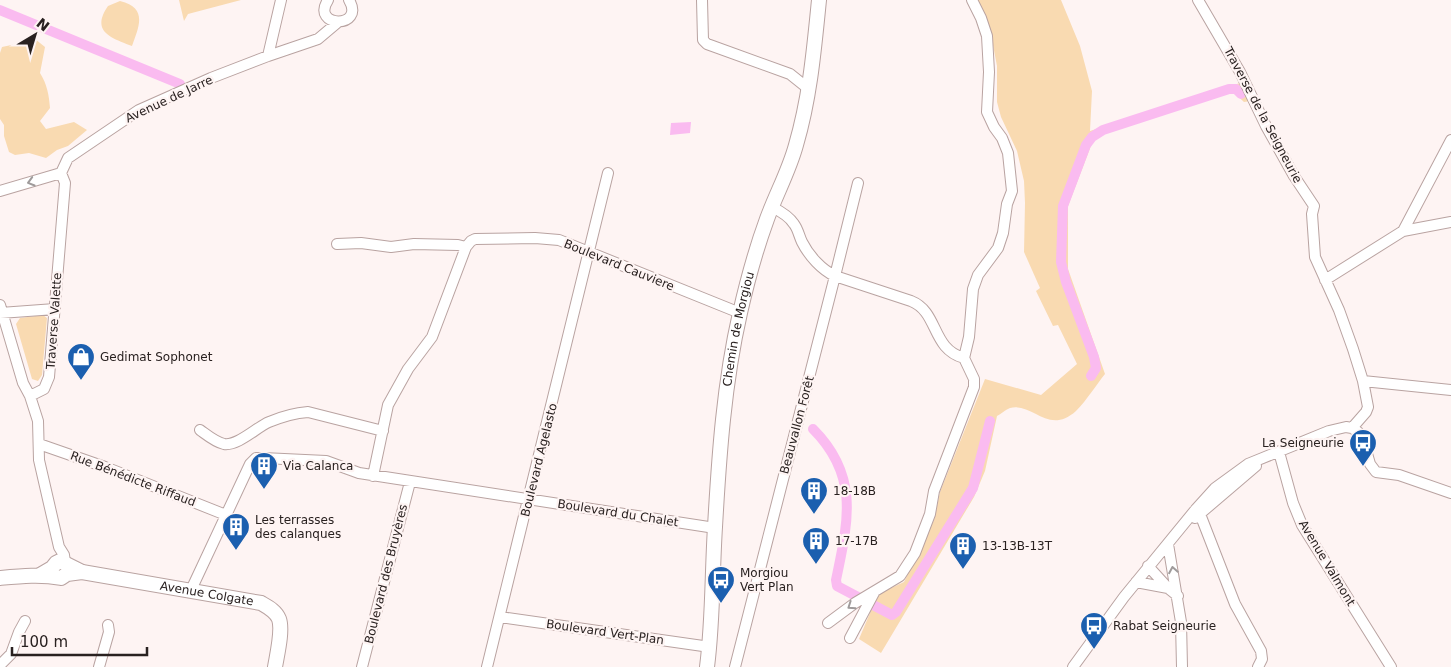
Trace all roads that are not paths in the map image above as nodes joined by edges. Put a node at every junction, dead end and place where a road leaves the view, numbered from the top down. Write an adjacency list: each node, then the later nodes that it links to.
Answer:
1 (281, 0): 9 (street)
2 (328, 0): 8 (street)
3 (702, 0): 10 (street)
4 (819, 0): 10 (street, Chemin de Morgiou)
5 (972, 0): 27 (street)
6 (1198, 0): 23 (street, Traverse de la Seigneurie)
7 (351, 1): 8 (street, Avenue de Jarre)
8 (333, 21): 9 (street, Avenue de Jarre)
9 (268, 56): 12 (street, Avenue de Jarre)
10 (810, 90): 16 (street, Chemin de Morgiou)
11 (1451, 140): 18 (street)
12 (61, 173): 15 (street, one-way to 15); 24 (street, Traverse Valette)
13 (608, 173): 21 (street, Boulevard Agelasto)
14 (858, 183): 22 (street, Beauvallon Forêt)
15 (0, 191)
16 (772, 207): 22 (street); 26 (street, Chemin de Morgiou)
17 (1451, 222): 18 (street)
18 (1403, 232): 23 (street)
19 (337, 244): 20 (street)
20 (466, 246): 21 (street, Boulevard Cauviere); 33 (street)
21 (589, 252): 26 (street, Boulevard Cauviere); 39 (street, Boulevard Agelasto)
22 (835, 276): 27 (street); 64 (street, Beauvallon Forêt)
23 (1325, 280): 28 (street, Traverse de la Seigneurie)
24 (55, 309): 25 (street); 30 (street, Traverse Valette)
25 (1, 310): 30 (street)
26 (740, 313): 42 (street, Chemin de Morgiou)
27 (964, 358): 50 (street)
28 (1363, 381): 29 (street); 31 (street, Traverse de la Seigneurie)
29 (1451, 390)
30 (30, 396): 34 (street)
31 (1352, 428): 35 (street); 38 (street)
32 (200, 430): 33 (street)
33 (383, 431): 36 (street)
34 (39, 444): 41 (street, Rue Bénédicte Riffaud); 45 (street)
35 (1279, 452): 40 (street); 68 (street, Avenue Valmont)
36 (373, 476): 37 (street, Boulevard du Chalet); 41 (street, Boulevard du Chalet)
37 (410, 482): 39 (street, Boulevard du Chalet); 61 (street, Boulevard des Bruyères)
38 (1451, 493)
39 (529, 499): 42 (street, Boulevard du Chalet); 52 (street, Boulevard Agelasto)
40 (1198, 512): 43 (street); 67 (street)
41 (226, 515): 49 (street)
42 (715, 528): 57 (street, Chemin de Morgiou)
43 (1168, 544): 44 (street); 51 (street, one-way to 43)
44 (1148, 566): 47 (street); 48 (street)
45 (60, 568): 46 (street, Avenue Colgate); 49 (street, Avenue Colgate)
46 (0, 578)
47 (1136, 582): 48 (street); 65 (street)
48 (1168, 588): 51 (street)
49 (192, 590): 60 (street, Avenue Colgate)
50 (875, 590): 54 (street, one-way to 54); 56 (street)
51 (1178, 596): 66 (street)
52 (500, 617): 57 (street, Boulevard Vert-Plan); 62 (street, Boulevard Agelasto)
53 (25, 621): 58 (street)
54 (828, 623)
55 (108, 625): 59 (street)
56 (850, 638)
57 (710, 648): 63 (street, Chemin de Morgiou)
58 (0, 665)
59 (99, 667)
60 (275, 667)
61 (362, 667)
62 (487, 667)
63 (707, 667)
64 (735, 667)
65 (1073, 667)
66 (1182, 667)
67 (1258, 667)
68 (1391, 667)

